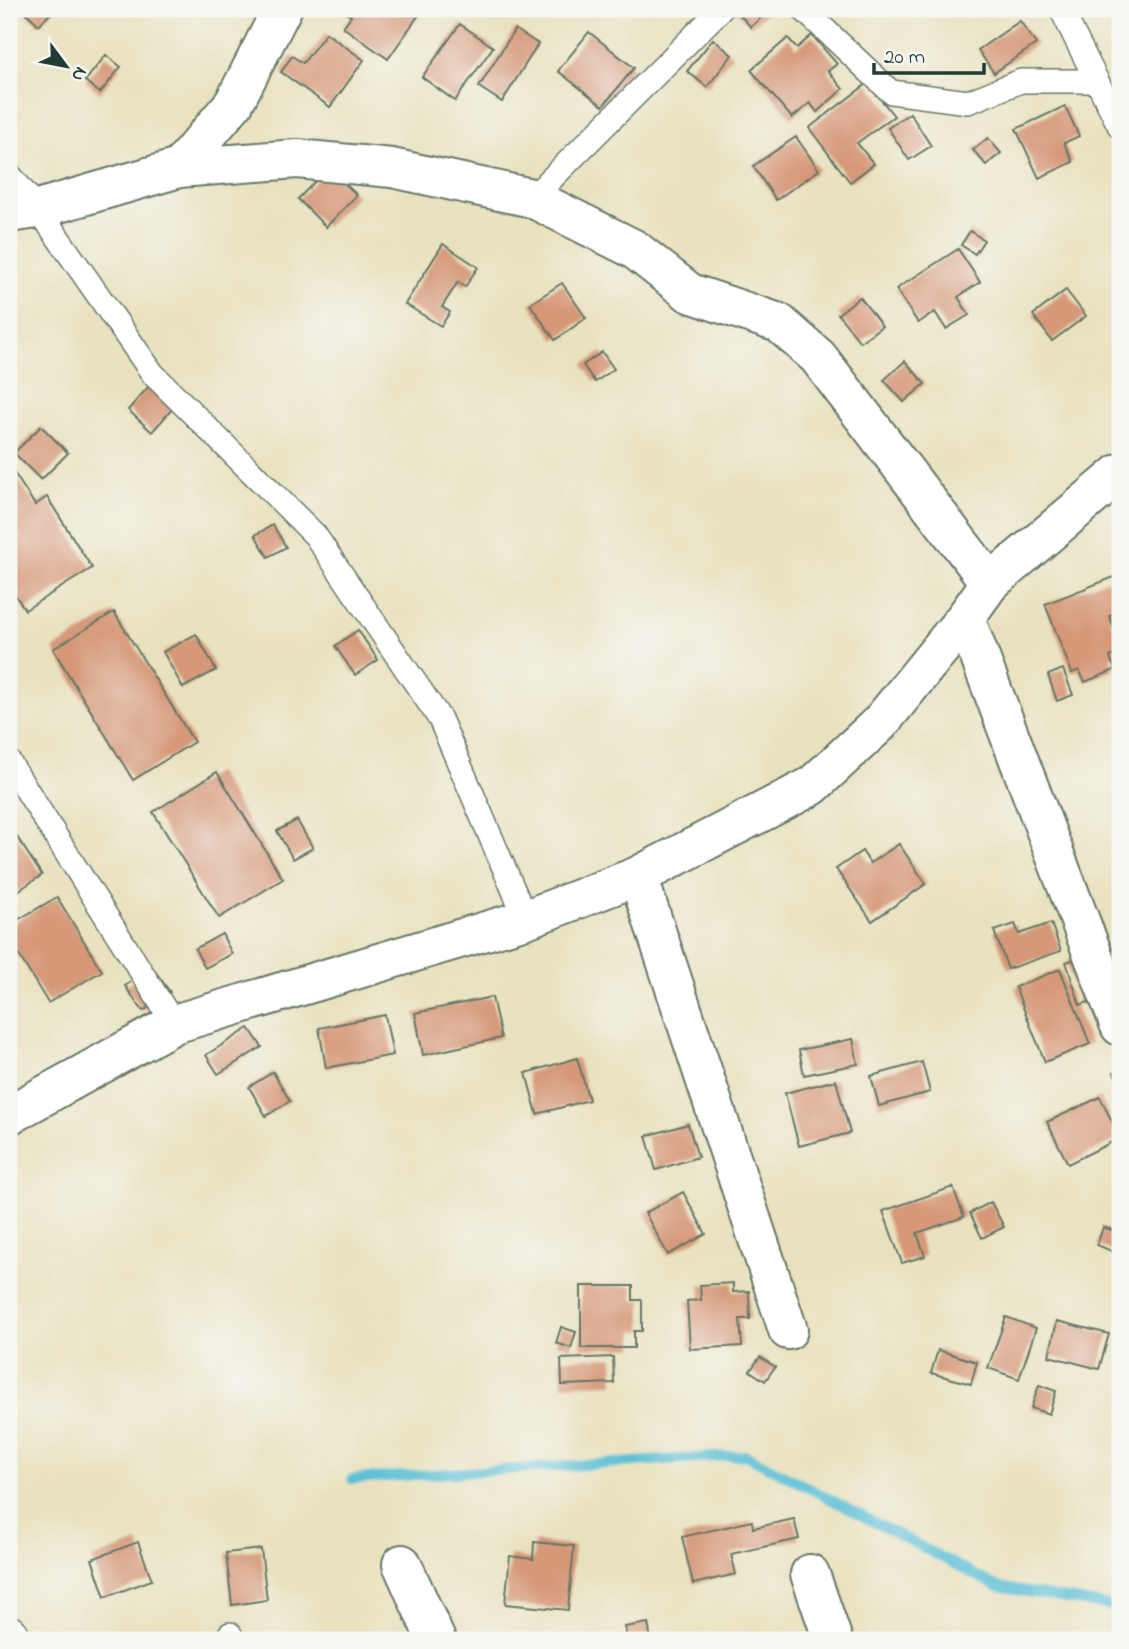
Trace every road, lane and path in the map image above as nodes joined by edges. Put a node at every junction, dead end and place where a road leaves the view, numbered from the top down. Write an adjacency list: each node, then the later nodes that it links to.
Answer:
1 (282, 9): 7 (street)
2 (721, 9): 9 (lane)
3 (803, 9): 5 (lane)
4 (1061, 9): 5 (lane)
5 (1097, 81): 6 (lane)
6 (1120, 127)
7 (179, 168): 9 (street); 10 (street)
8 (9, 174): 10 (lane)
9 (533, 198): 12 (street)
10 (23, 211): 16 (lane)
11 (1120, 473): 12 (street)
12 (990, 583): 13 (street)
13 (965, 618): 15 (street); 18 (street)
14 (9, 762): 17 (lane)
15 (638, 876): 16 (street); 20 (street)
16 (526, 919): 17 (street)
17 (174, 1024): 19 (street)
18 (1120, 1026)
19 (9, 1115)
20 (788, 1330)
21 (402, 1564): 25 (street)
22 (810, 1574): 26 (street)
23 (9, 1635): 24 (street)
24 (12, 1640)
25 (436, 1640)
26 (833, 1640)

